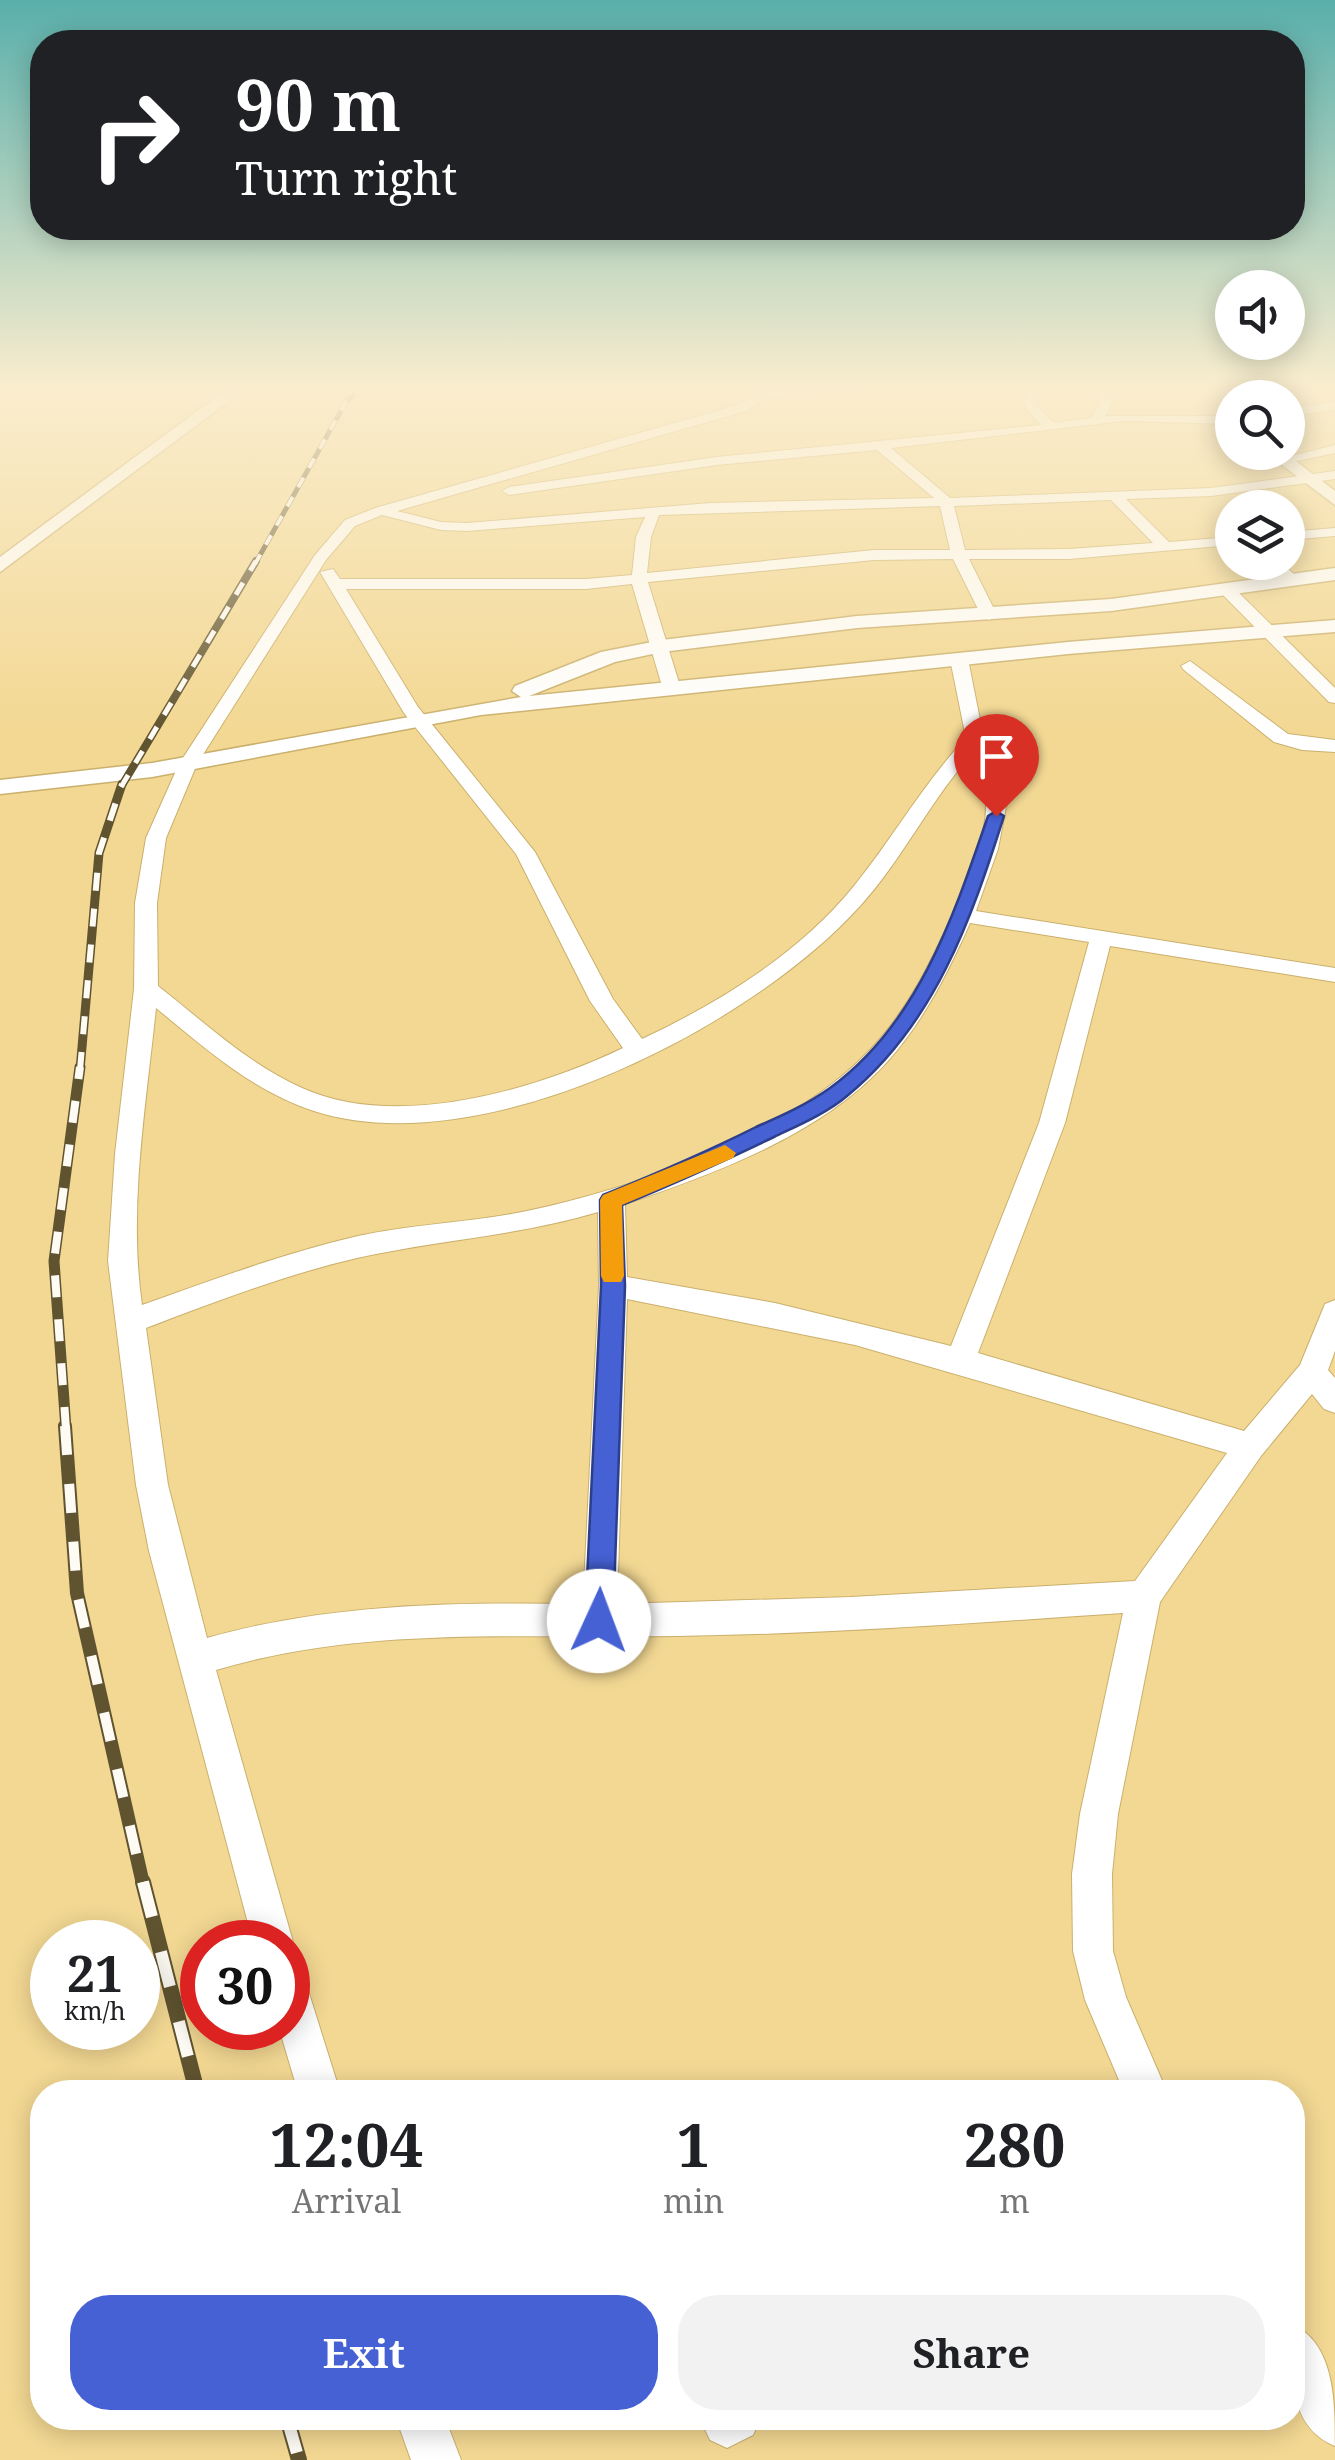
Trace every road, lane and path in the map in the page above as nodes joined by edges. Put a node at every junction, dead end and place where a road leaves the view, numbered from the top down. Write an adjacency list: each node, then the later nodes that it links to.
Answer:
1 (77, 501): 10 (street)
2 (81, 501): 10 (street)
3 (420, 501): 7 (street)
4 (946, 501): 5 (street); 8 (street); 15 (street)
5 (953, 501)
6 (1120, 501): 13 (street)
7 (380, 511): 8 (street); 16 (street)
8 (654, 512): 20 (street)
9 (1335, 532): 11 (street)
10 (35, 534): 14 (street); 17 (street)
11 (1305, 535)
12 (1215, 543): 13 (street)
13 (1166, 547): 15 (street)
14 (0, 552)
15 (959, 555): 20 (street); 24 (street)
16 (320, 558): 22 (street); 38 (street)
17 (0, 566)
18 (1335, 574): 19 (street)
19 (1305, 578)
20 (638, 580): 22 (street); 27 (street)
21 (1293, 580): 23 (street)
22 (335, 584): 35 (street)
23 (1228, 590): 24 (street); 26 (street)
24 (989, 615): 27 (street)
25 (1335, 626): 26 (street)
26 (1268, 630): 28 (street); 33 (street)
27 (662, 646): 30 (street); 31 (street)
28 (959, 659): 31 (street); 36 (street)
29 (1190, 666): 37 (street)
30 (567, 672): 32 (street); 34 (street)
31 (671, 686): 32 (street)
32 (589, 696): 34 (street)
33 (1335, 698)
34 (481, 708): 35 (street)
35 (418, 720): 38 (street); 44 (street)
36 (976, 740): 40 (street); 44 (street)
37 (1335, 746)
38 (188, 764): 39 (street); 43 (street)
39 (0, 786)
40 (963, 915): 41 (street); 45 (street)
41 (1101, 938): 42 (street); 49 (street)
42 (1335, 975)
43 (146, 988): 44 (street); 48 (street)
44 (638, 1053)
45 (611, 1200): 46 (street); 48 (street)
46 (613, 1286): 49 (street); 54 (street)
47 (1335, 1312): 50 (street)
48 (128, 1322): 55 (street)
49 (961, 1358): 52 (street)
50 (1312, 1372): 51 (street); 52 (street)
51 (1335, 1400)
52 (1250, 1446): 53 (street)
53 (1144, 1596): 54 (street); 59 (street)
54 (599, 1621): 55 (street)
55 (195, 1658): 56 (street)
56 (267, 1920)
57 (306, 2050): 58 (street)
58 (315, 2080)
59 (1141, 2080)
60 (1305, 2370): 61 (street)
61 (1335, 2421)
62 (426, 2430): 63 (street)
63 (436, 2460)

